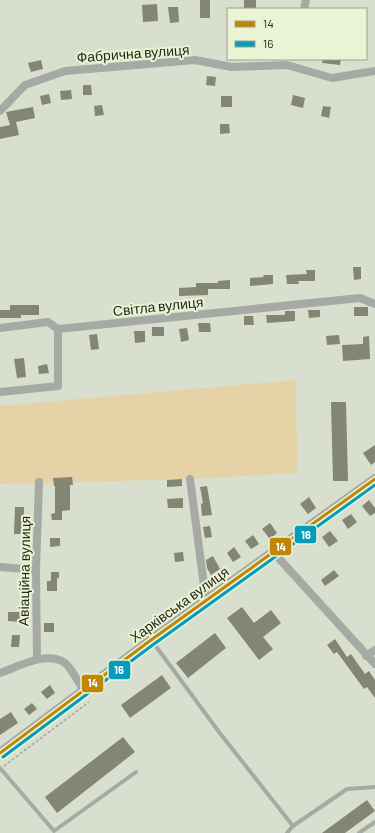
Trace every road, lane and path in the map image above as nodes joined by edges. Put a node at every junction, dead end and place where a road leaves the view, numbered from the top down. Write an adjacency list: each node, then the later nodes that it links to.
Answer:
1 (294, 63): 2 (street, Фабрична вулиця); 3 (street, Фабрична вулиця)
2 (375, 71)
3 (0, 111)
4 (375, 304): 6 (street, Світла вулиця)
5 (0, 328): 6 (street)
6 (58, 329): 7 (street)
7 (0, 392)
8 (190, 479): 14 (street)
9 (375, 479): 11 (street, Харківська вулиця)
10 (39, 482): 13 (street, Авіаційна вулиця)
11 (274, 553): 14 (street, Харківська вулиця); 17 (street)
12 (0, 567): 13 (street)
13 (36, 570): 18 (street, Авіаційна вулиця)
14 (206, 600): 15 (street, Харківська вулиця)
15 (151, 640): 21 (street, Харківська вулиця); 28 (lane)
16 (375, 650): 17 (street)
17 (366, 656): 19 (street)
18 (37, 660): 20 (street); 21 (street)
19 (375, 664)
20 (0, 673)
21 (84, 691): 23 (street, Харківська вулиця)
22 (89, 702): 24 (path)
23 (0, 753)
24 (1, 769): 25 (lane)
25 (136, 772)
26 (375, 787): 28 (lane)
27 (375, 822): 30 (lane)
28 (293, 826): 29 (lane)
29 (287, 833)
30 (359, 833)

